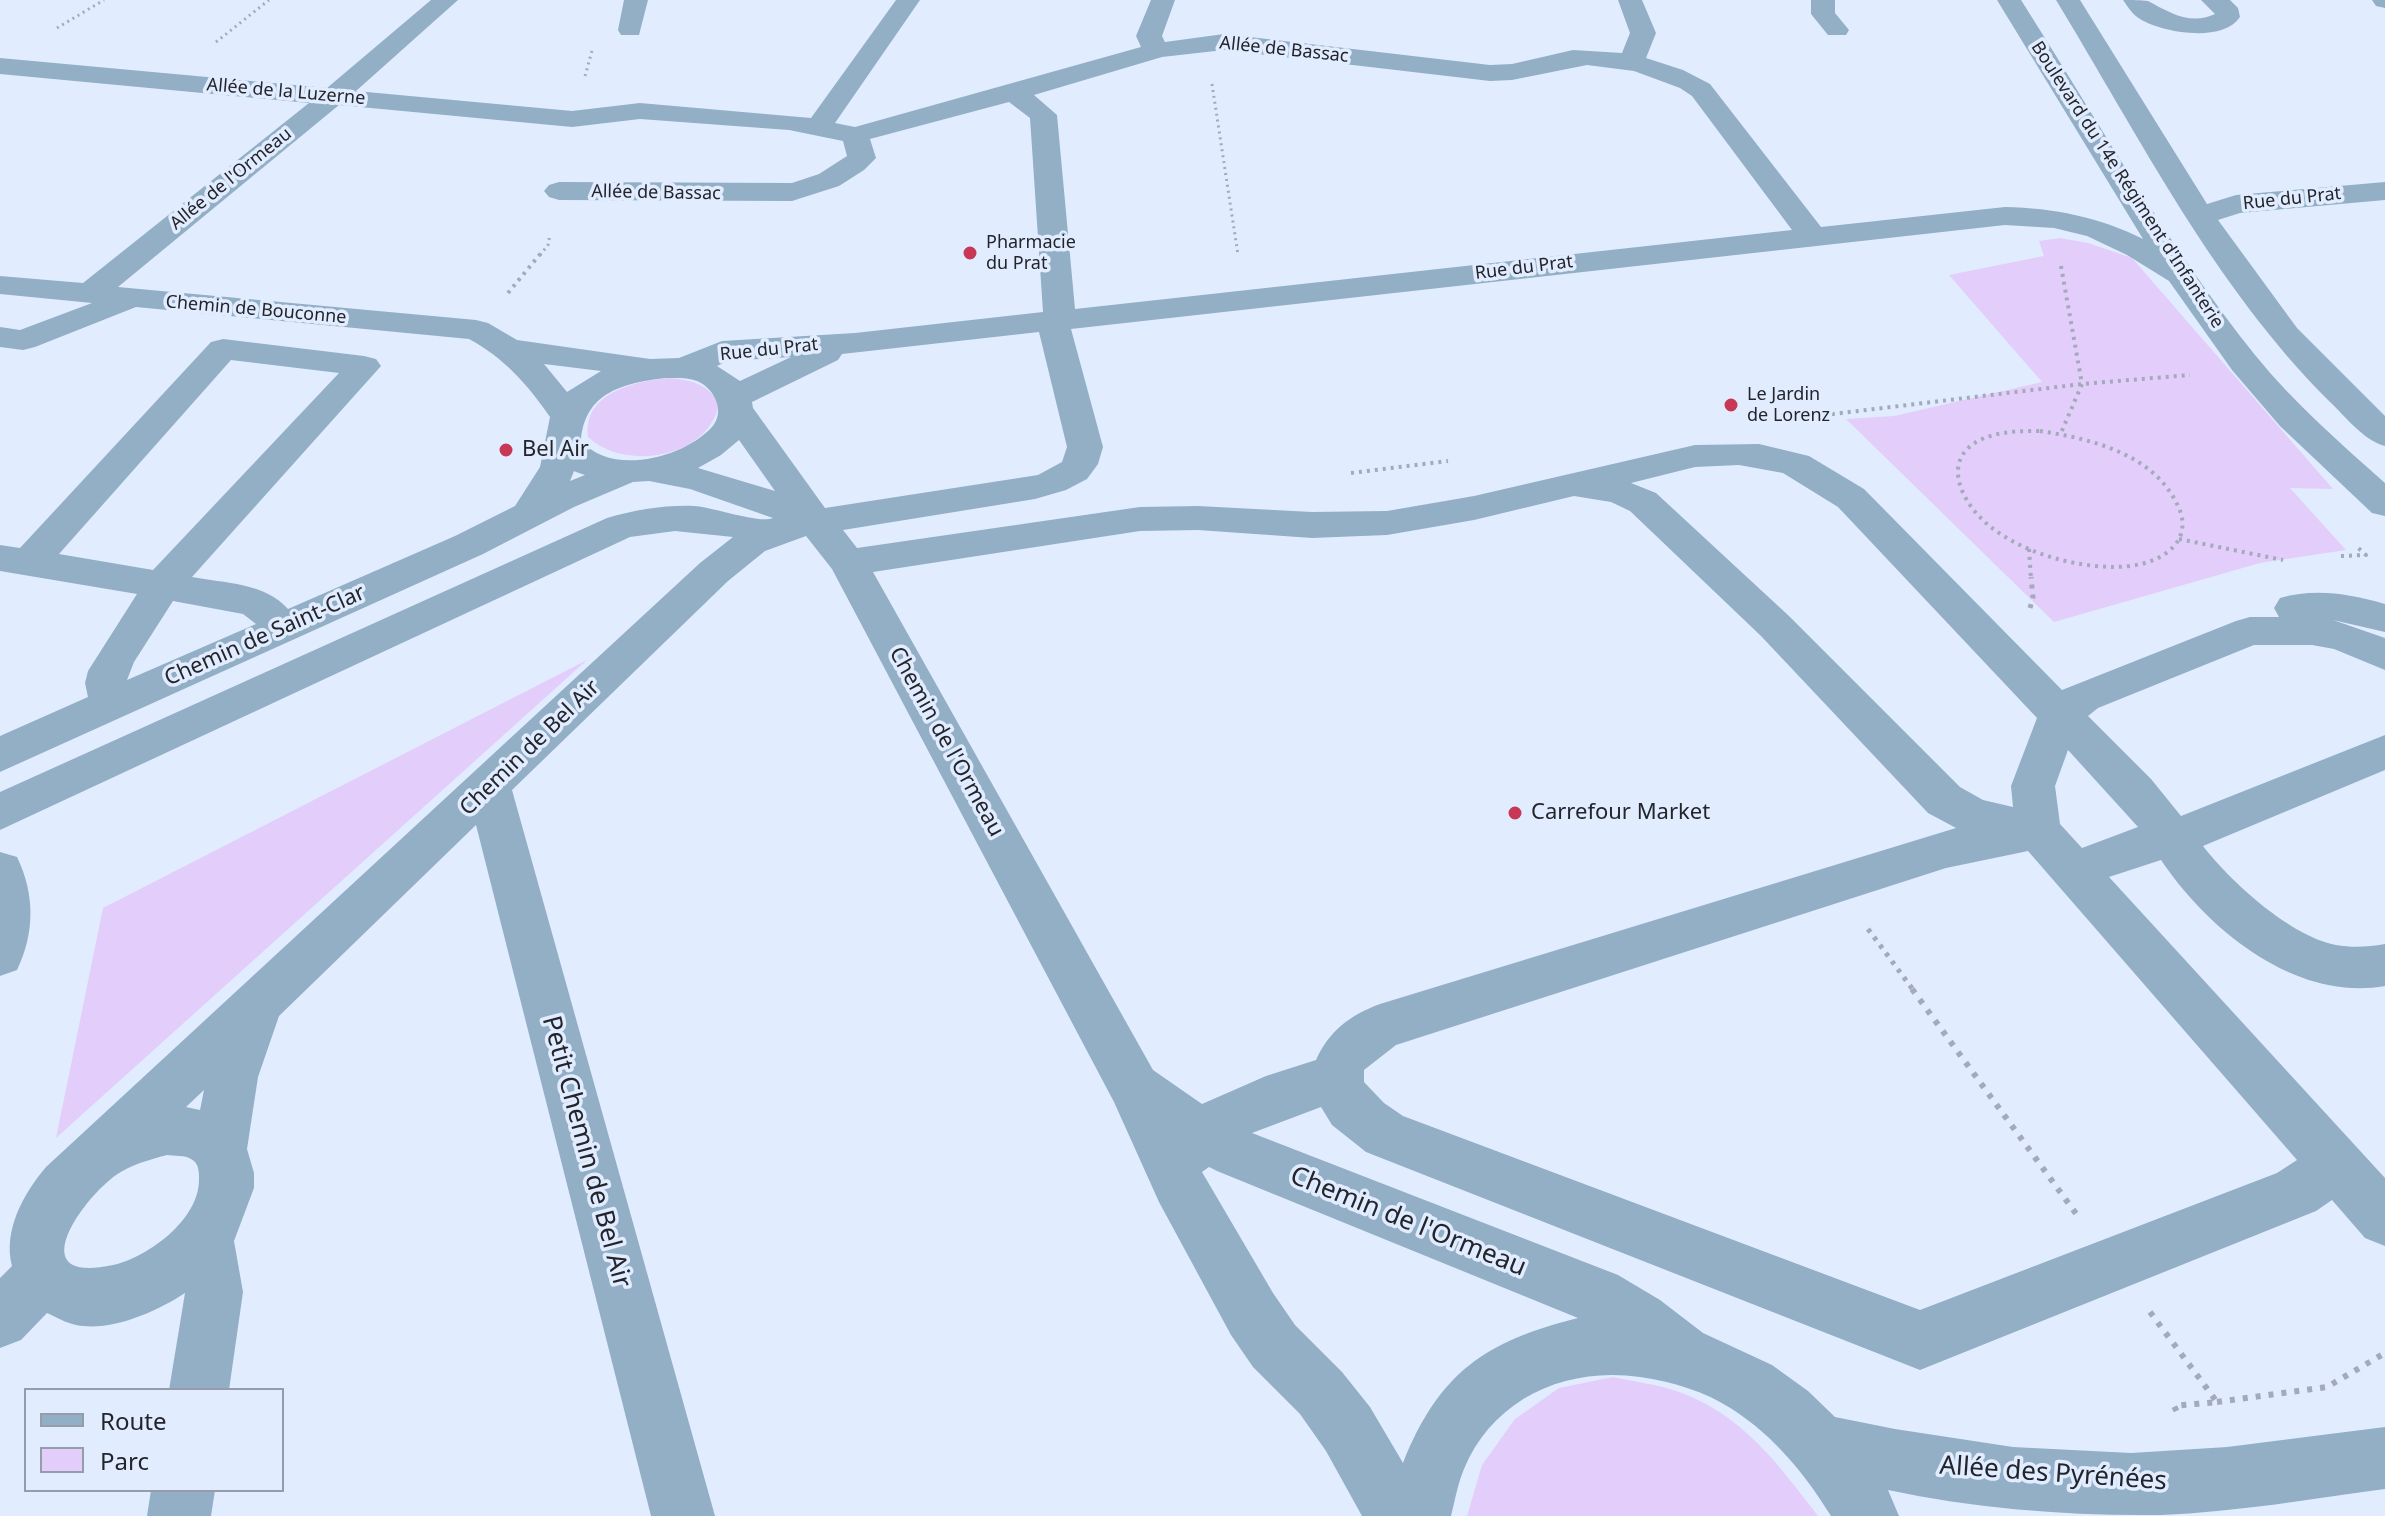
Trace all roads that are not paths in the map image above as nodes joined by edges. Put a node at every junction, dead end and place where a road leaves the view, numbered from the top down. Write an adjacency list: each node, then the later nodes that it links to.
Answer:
1 (446, 0): 19 (street, Allée de l'Ormeau)
2 (636, 0): 13 (street)
3 (908, 0): 21 (street)
4 (1163, 0): 15 (street)
5 (1630, 0): 16 (street)
6 (1823, 0): 14 (street)
7 (2009, 0): 27 (street, Boulevard du 14e Régiment d'Infanterie)
8 (2068, 0): 25 (street)
9 (2080, 0): 11 (street)
10 (2213, 0): 12 (street)
11 (2102, 1): 12 (street)
12 (2135, 1)
13 (630, 30)
14 (1837, 30)
15 (1159, 50): 16 (street, Allée de Bassac); 18 (street, Allée de Bassac)
16 (1627, 63): 26 (street, Allée de Bassac)
17 (0, 66): 19 (street, Allée de la Luzerne)
18 (1014, 93): 22 (street, Allée de Bassac); 31 (street, Chemin de Bel Air)
19 (334, 96): 20 (street, Allée de la Luzerne); 29 (street, Allée de l'Ormeau)
20 (572, 119): 21 (street, Allée de Bassac)
21 (819, 126): 22 (street, Allée de Bassac)
22 (855, 135): 23 (street, Allée de Bassac)
23 (559, 191)
24 (2385, 191): 25 (street, Rue du Prat)
25 (2201, 216): 38 (street)
26 (1811, 235): 27 (street, Rue du Prat); 31 (street, Rue du Prat)
27 (2180, 274): 41 (street, Boulevard du 14e Régiment d'Infanterie)
28 (0, 285): 29 (street, Chemin de Bouconne)
29 (89, 294): 30 (street, Chemin de Bouconne)
30 (134, 299): 32 (street); 34 (street, Chemin de Bouconne)
31 (1056, 320): 33 (street, Rue du Prat); 43 (street, Chemin de Bel Air)
32 (0, 337)
33 (855, 343): 35 (street, Rue du Prat); 36 (street, Rue du Prat)
34 (507, 349): 35 (street, Chemin de Bouconne); 37 (street, Chemin de Bouconne)
35 (671, 368): 36 (street, Chemin de Bouconne); 37 (street, Rue du Prat)
36 (735, 404): 39 (street, Chemin de Saint-Clar); 43 (street, Chemin de l'Ormeau)
37 (564, 427): 39 (street, Chemin de Bouconne); 42 (street, Chemin de Saint-Clar)
38 (2385, 435)
39 (638, 471): 42 (street, Chemin de Saint-Clar); 43 (street, Chemin de Bouconne)
40 (1567, 487): 46 (street); 53 (street); 58 (street)
41 (2385, 504)
42 (529, 514): 49 (street, Chemin de Saint-Clar)
43 (814, 520): 44 (street, Chemin de Bel Air); 46 (street, Chemin de l'Ormeau)
44 (765, 534): 56 (street, Chemin de Bel Air); 57 (street)
45 (14, 561): 47 (street); 47 (street)
46 (848, 563): 68 (street, Chemin de l'Ormeau)
47 (162, 585): 49 (street); 52 (street)
48 (2385, 618): 50 (street)
49 (282, 629): 52 (street, Chemin de Saint-Clar)
50 (2250, 631): 51 (street); 53 (street)
51 (2385, 655)
52 (112, 704): 54 (street, Chemin de Saint-Clar)
53 (2060, 715): 58 (street); 59 (street)
54 (2, 752)
55 (2385, 752): 59 (street)
56 (489, 787): 64 (street, Chemin de Bel Air); 79 (street, Petit Chemin de Bel Air)
57 (0, 812)
58 (2038, 831): 61 (street); 65 (street)
59 (2172, 839): 61 (street); 63 (street)
60 (0, 871): 62 (street)
61 (2073, 871): 69 (street)
62 (0, 955)
63 (2385, 965)
64 (261, 1000): 66 (street, Chemin de Bel Air); 67 (street, Chemin de Bel Air)
65 (1336, 1078): 68 (street); 69 (street)
66 (220, 1148): 67 (street, Chemin de Bel Air); 71 (street, Chemin de Bel Air)
67 (95, 1158): 72 (street, Chemin de Bel Air)
68 (1188, 1158): 73 (street, Chemin de l'Ormeau); 80 (street, Chemin de l'Ormeau)
69 (2331, 1158): 70 (street)
70 (2385, 1219)
71 (205, 1237): 72 (street, Chemin de Bel Air); 74 (street)
72 (12, 1306)
73 (1682, 1354): 75 (street); 81 (street)
74 (199, 1388)
75 (1818, 1444): 76 (street, Allée des Pyrénées); 82 (street)
76 (2385, 1458)
77 (183, 1492): 78 (street)
78 (179, 1516)
79 (683, 1516)
80 (1395, 1516)
81 (1419, 1516)
82 (1867, 1516)

